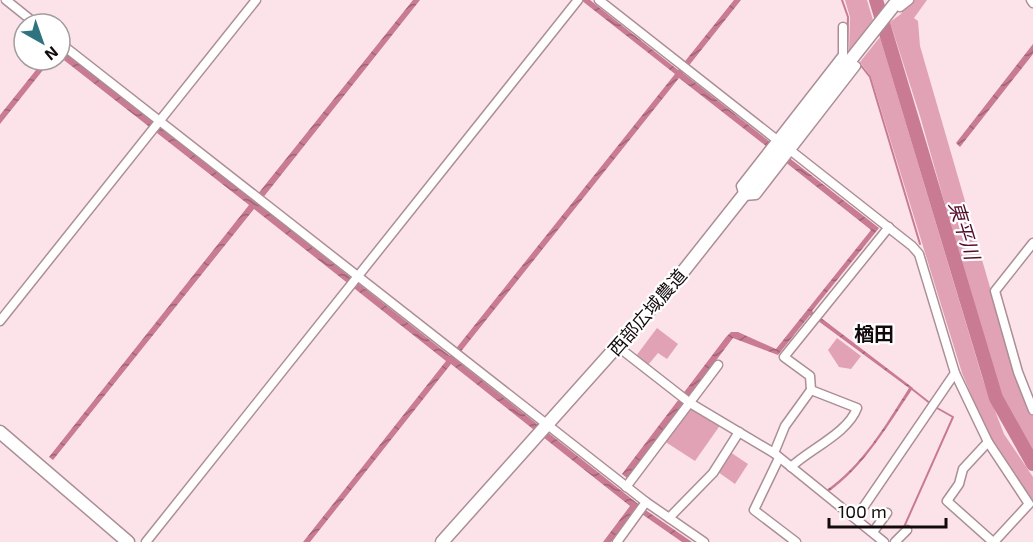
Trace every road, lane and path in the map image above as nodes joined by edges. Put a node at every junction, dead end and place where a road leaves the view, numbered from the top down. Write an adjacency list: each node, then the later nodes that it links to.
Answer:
1 (6, 0): 6 (street)
2 (256, 0): 10 (street)
3 (578, 0): 16 (street)
4 (599, 0): 11 (street)
5 (900, 0): 13 (street, 西部広域農道)
6 (21, 12)
7 (843, 27): 11 (street)
8 (72, 53): 10 (street)
9 (856, 66): 12 (street)
10 (160, 121): 16 (street); 17 (street)
11 (777, 140): 13 (street)
12 (790, 150): 13 (street); 14 (street)
13 (744, 196): 18 (street, 西部広域農道)
14 (889, 227): 20 (street); 21 (street)
15 (1033, 243): 23 (street)
16 (357, 277): 24 (street); 38 (street)
17 (0, 321)
18 (617, 346): 22 (street); 24 (street, 西部広域農道)
19 (718, 365): 22 (street)
20 (955, 373): 27 (street); 34 (street)
21 (811, 390): 28 (street); 29 (street)
22 (689, 402): 26 (street); 30 (street)
23 (1033, 410)
24 (546, 425): 30 (street); 39 (street, 西部広域農道)
25 (0, 432): 37 (street)
26 (740, 432): 28 (street); 33 (street)
27 (988, 442): 45 (street); 45 (street)
28 (777, 456): 29 (street); 42 (street)
29 (791, 467): 34 (street)
30 (626, 487): 31 (street)
31 (645, 504): 33 (street); 40 (street)
32 (887, 513): 36 (street)
33 (669, 518): 41 (street)
34 (856, 518): 36 (street)
35 (907, 531): 44 (street)
36 (873, 532): 43 (street)
37 (128, 542)
38 (146, 542)
39 (442, 542)
40 (616, 542)
41 (704, 542)
42 (796, 542)
43 (884, 542)
44 (895, 542)
45 (993, 542)

